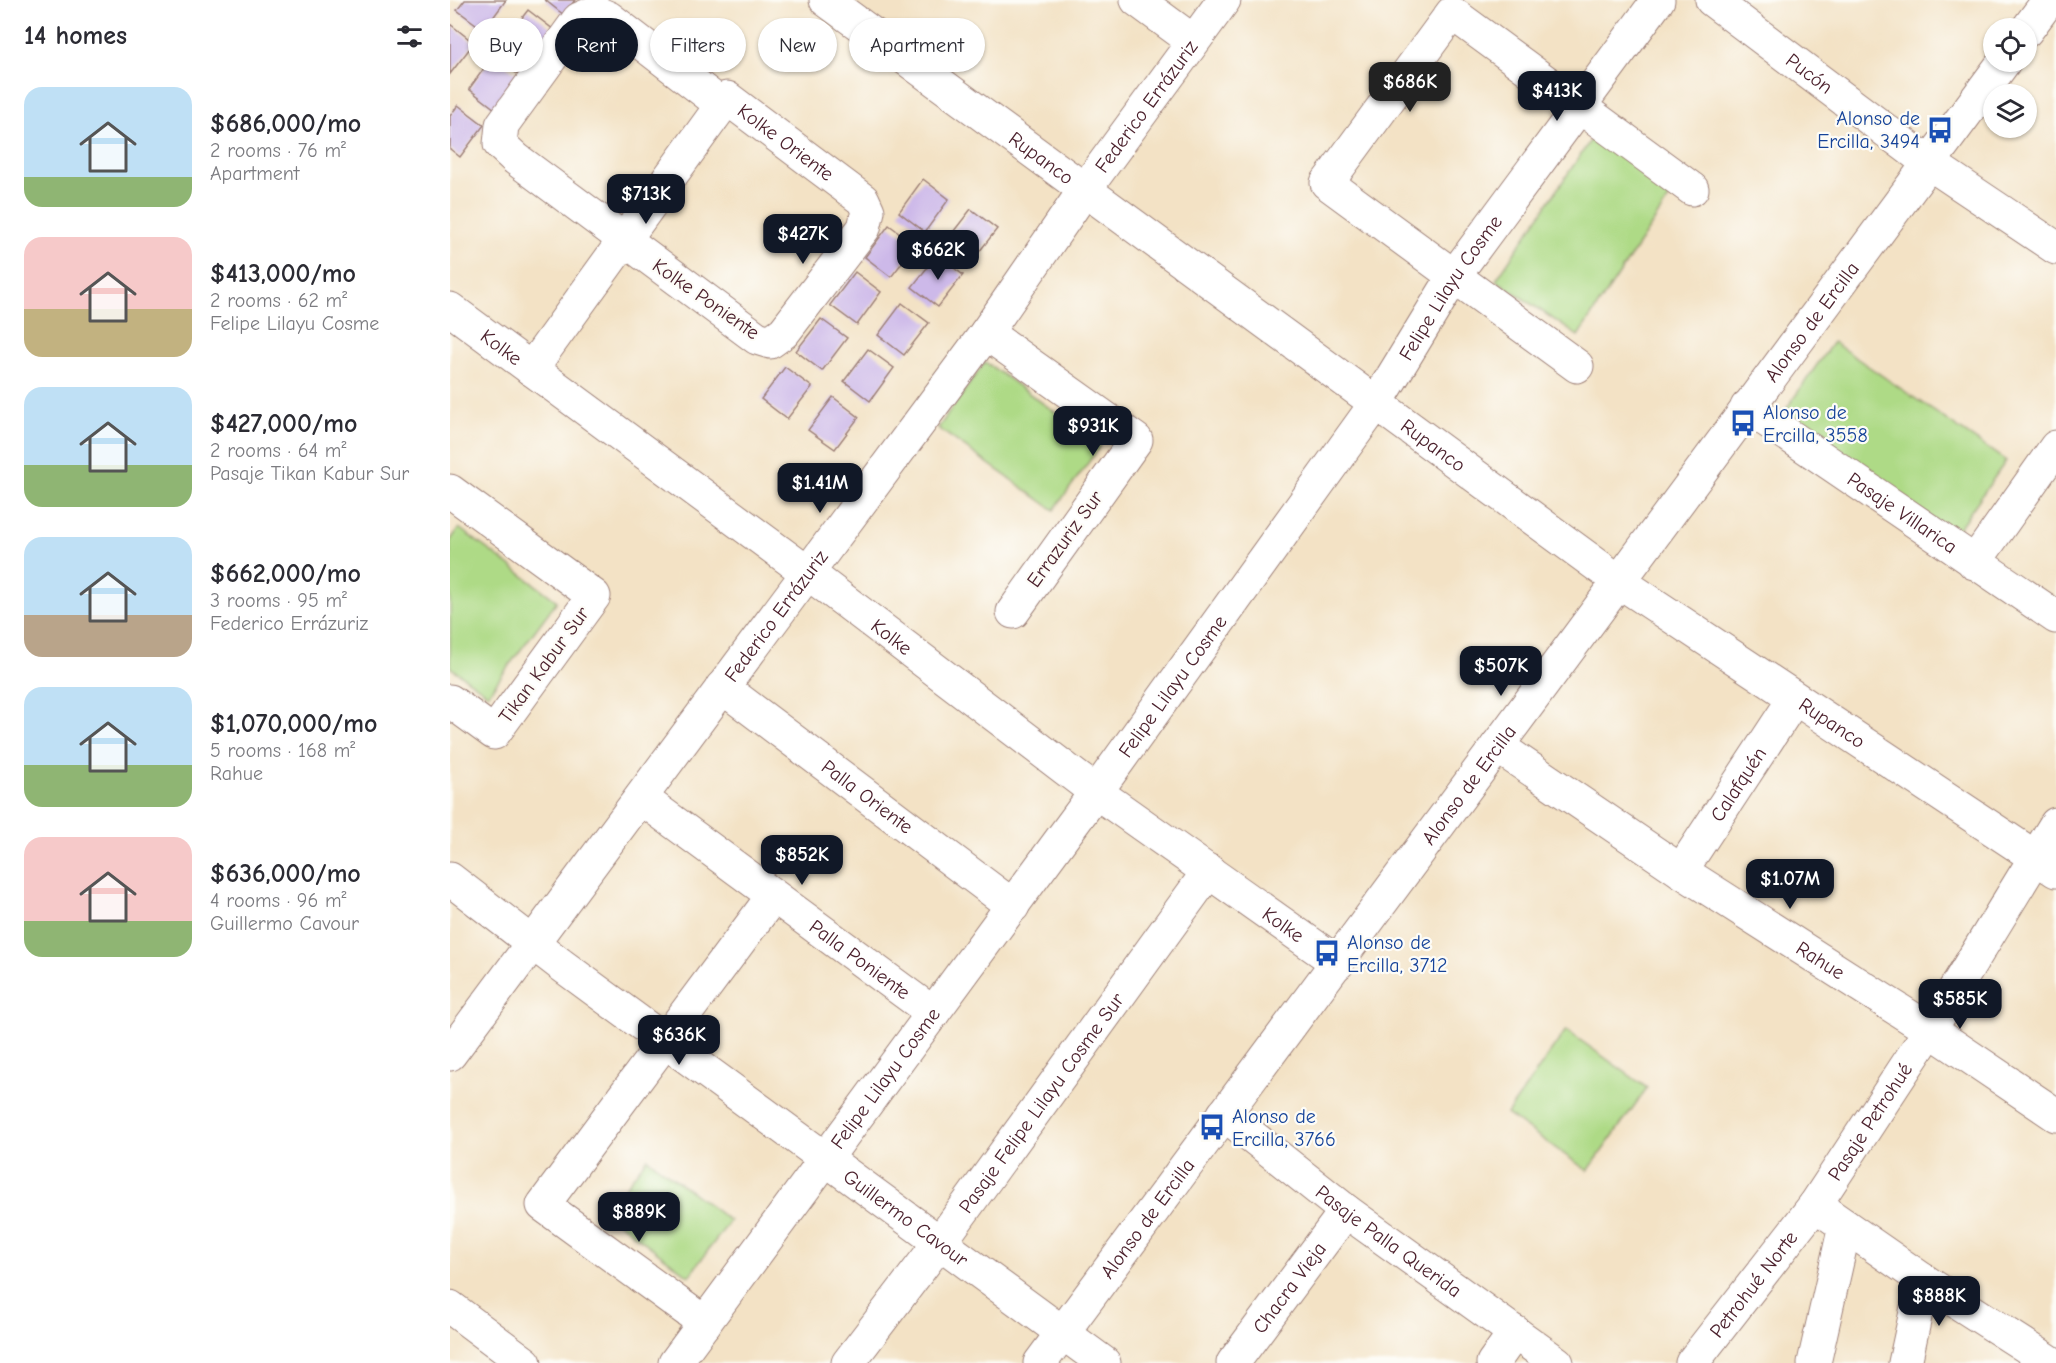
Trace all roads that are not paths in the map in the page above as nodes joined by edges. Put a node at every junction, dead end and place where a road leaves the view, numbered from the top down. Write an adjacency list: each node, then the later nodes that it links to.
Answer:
1 (826, 0): 14 (street, Rupanco)
2 (1137, 0): 8 (street)
3 (1224, 0): 8 (street, Federico Errázuriz)
4 (1658, 0): 11 (street, Felipe Lilayu Cosme)
5 (1712, 0): 13 (street, Pucón)
6 (2049, 0): 7 (street)
7 (2036, 18)
8 (1193, 41): 14 (street, Federico Errázuriz)
9 (1997, 72): 13 (street, Alonso de Ercilla)
10 (724, 102): 12 (street, Kolke Oriente); 16 (street); 21 (street, Kolke Oriente)
11 (1579, 106): 15 (street); 18 (street, Felipe Lilayu Cosme); 18 (street)
12 (500, 144): 16 (street, Kolke Poniente)
13 (1929, 163): 17 (street, Pucón); 25 (street, Alonso de Ercilla)
14 (1086, 188): 20 (street, Federico Errázuriz); 24 (street, Rupanco)
15 (1692, 189)
16 (623, 240): 21 (street, Kolke Poniente); 23 (street)
17 (2056, 248)
18 (1454, 276): 22 (street); 24 (street, Felipe Lilayu Cosme)
19 (450, 309): 23 (street, Kolke)
20 (986, 333): 29 (street, Federico Errázuriz); 31 (street, Errazuriz Sur)
21 (770, 342)
22 (1577, 366)
23 (531, 369): 29 (street, Kolke)
24 (1377, 402): 30 (street, Rupanco); 37 (street, Felipe Lilayu Cosme)
25 (1747, 407): 28 (street, Pasaje Villarica); 30 (street, Alonso de Ercilla)
26 (2056, 447): 28 (street)
27 (450, 491): 35 (street, Tikan Kabur Sur)
28 (1974, 563): 32 (street, Pasaje Villarica)
29 (808, 573): 33 (street, Federico Errázuriz); 37 (street, Kolke)
30 (1620, 582): 34 (street, Rupanco); 36 (street, Alonso de Ercilla)
31 (1013, 612)
32 (2056, 617)
33 (722, 687): 38 (street, Federico Errázuriz); 45 (street, Palla Oriente)
34 (1794, 699): 40 (street, Rupanco); 42 (street, Calafquén)
35 (450, 701)
36 (1497, 746): 42 (street, Rahue); 47 (street, Alonso de Ercilla)
37 (1096, 792): 41 (street, Kolke); 45 (street, Felipe Lilayu Cosme)
38 (641, 798): 44 (street, Palla Poniente); 46 (street, Federico Errázuriz)
39 (2056, 824): 40 (street, Pasaje Petrohué)
40 (2046, 864): 49 (street, Pasaje Petrohué)
41 (1209, 871): 47 (street, Kolke); 58 (street, Pasaje Felipe Lilayu Cosme Sur)
42 (1681, 871): 49 (street, Rahue)
43 (450, 879): 46 (street, Guillermo Cavour)
44 (773, 896): 48 (street, Palla Poniente); 50 (street)
45 (1013, 906): 48 (street, Felipe Lilayu Cosme)
46 (534, 943): 50 (street, Guillermo Cavour); 51 (street, Federico Errázuriz)
47 (1338, 963): 52 (street, Alonso de Ercilla)
48 (933, 1013): 54 (street, Felipe Lilayu Cosme)
49 (1930, 1030): 53 (street, Rahue); 55 (street, Pasaje Petrohué)
50 (666, 1041): 54 (street, Guillermo Cavour); 61 (street)
51 (451, 1051)
52 (1224, 1114): 56 (street, Pasaje Palla Querida); 62 (street, Alonso de Ercilla)
53 (2056, 1115)
54 (826, 1157): 58 (street, Guillermo Cavour); 61 (street, Felipe Lilayu Cosme)
55 (1815, 1205): 57 (street); 72 (street, Petrohué Norte)
56 (1346, 1210): 63 (street, Pasaje Palla Querida); 69 (street, Chacra Vieja)
57 (1845, 1226): 59 (street); 73 (street)
58 (940, 1241): 62 (street, Guillermo Cavour); 66 (street, Pasaje Felipe Lilayu Cosme Sur)
59 (1923, 1280): 74 (street); 75 (street)
60 (450, 1307): 64 (street)
61 (705, 1323): 65 (street, Felipe Lilayu Cosme)
62 (1062, 1332): 67 (street, Alonso de Ercilla); 68 (street, Guillermo Cavour)
63 (1515, 1332): 70 (street); 71 (street, Pasaje Palla Querida)
64 (525, 1363)
65 (675, 1363)
66 (848, 1363)
67 (1040, 1363)
68 (1104, 1363)
69 (1233, 1363)
70 (1493, 1363)
71 (1557, 1363)
72 (1692, 1363)
73 (1814, 1363)
74 (1905, 1363)
75 (2052, 1363)

